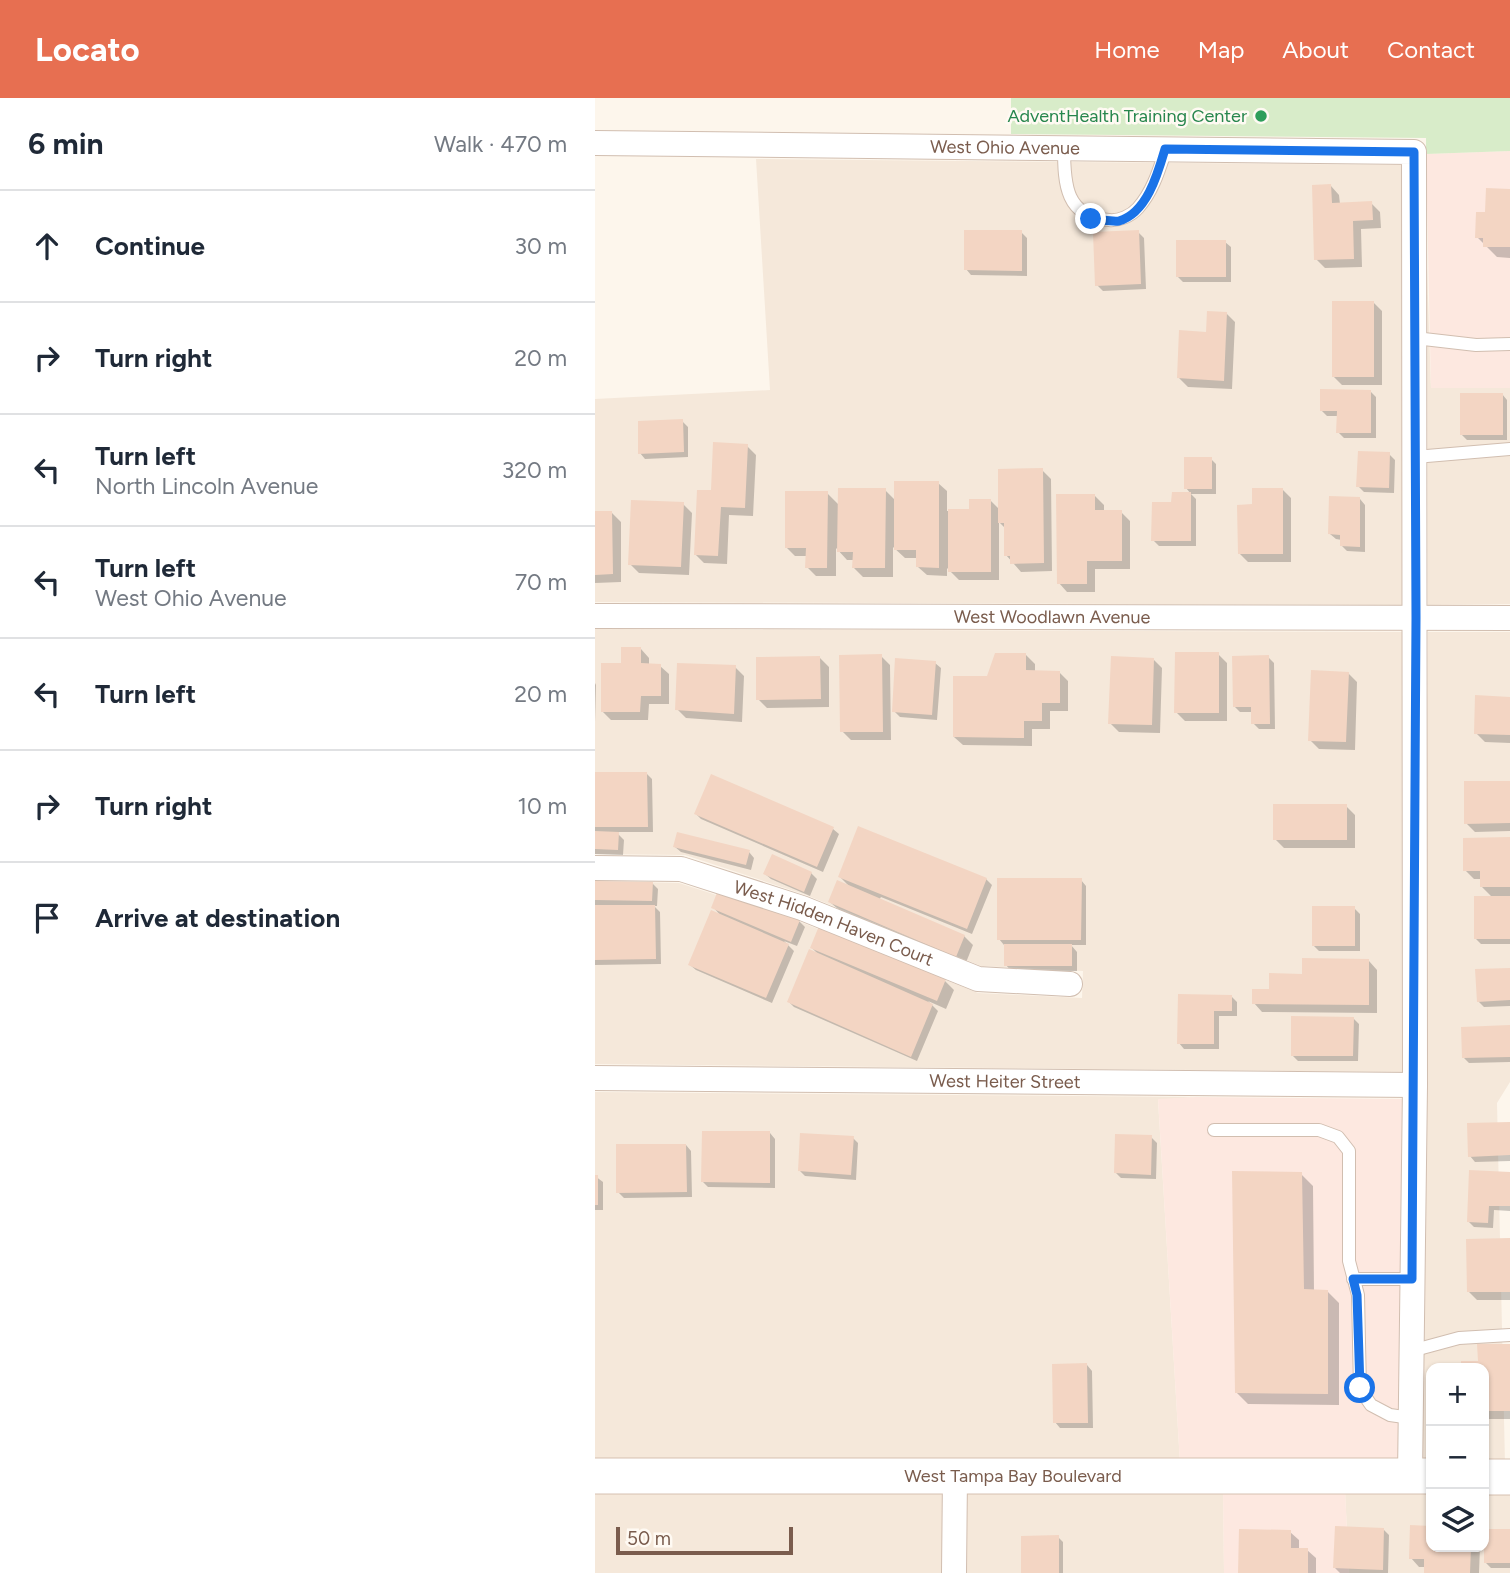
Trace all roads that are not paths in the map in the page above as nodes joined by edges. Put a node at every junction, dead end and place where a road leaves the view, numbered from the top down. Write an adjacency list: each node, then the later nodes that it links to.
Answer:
1 (595, 143): 2 (street, West Ohio Avenue)
2 (1064, 148): 3 (street, West Ohio Avenue); 3 (lane)
3 (1165, 149): 4 (street, West Ohio Avenue)
4 (1415, 338): 5 (lane); 7 (street)
5 (1510, 344)
6 (1510, 449): 7 (lane)
7 (1415, 457): 9 (street)
8 (595, 616): 9 (street, West Woodlawn Avenue)
9 (1416, 618): 10 (street, West Woodlawn Avenue); 14 (street)
10 (1510, 618)
11 (595, 867): 12 (street, West Hidden Haven Court)
12 (1070, 984)
13 (595, 1078): 14 (street, West Heiter Street)
14 (1415, 1086): 17 (street)
15 (1214, 1130): 16 (lane)
16 (1353, 1279): 17 (lane); 20 (lane)
17 (1412, 1279): 19 (street)
18 (1510, 1335): 19 (lane)
19 (1411, 1351): 20 (street)
20 (1411, 1418): 22 (street)
21 (595, 1476): 23 (street, West Tampa Bay Boulevard)
22 (1421, 1476): 23 (street, West Tampa Bay Boulevard)
23 (955, 1477): 26 (street)
24 (1489, 1477): 25 (street)
25 (1510, 1477)
26 (954, 1573)

